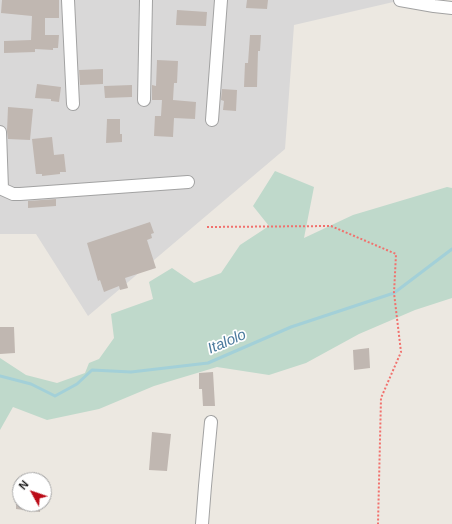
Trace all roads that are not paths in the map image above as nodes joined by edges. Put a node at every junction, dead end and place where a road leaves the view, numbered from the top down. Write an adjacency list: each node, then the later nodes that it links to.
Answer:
1 (68, 0): 7 (street)
2 (146, 0): 6 (street)
3 (221, 0): 8 (street)
4 (400, 0): 5 (street)
5 (452, 8)
6 (144, 100)
7 (73, 104)
8 (212, 120)
9 (0, 132): 10 (street)
10 (188, 182)
11 (211, 422): 12 (street)
12 (202, 524)

